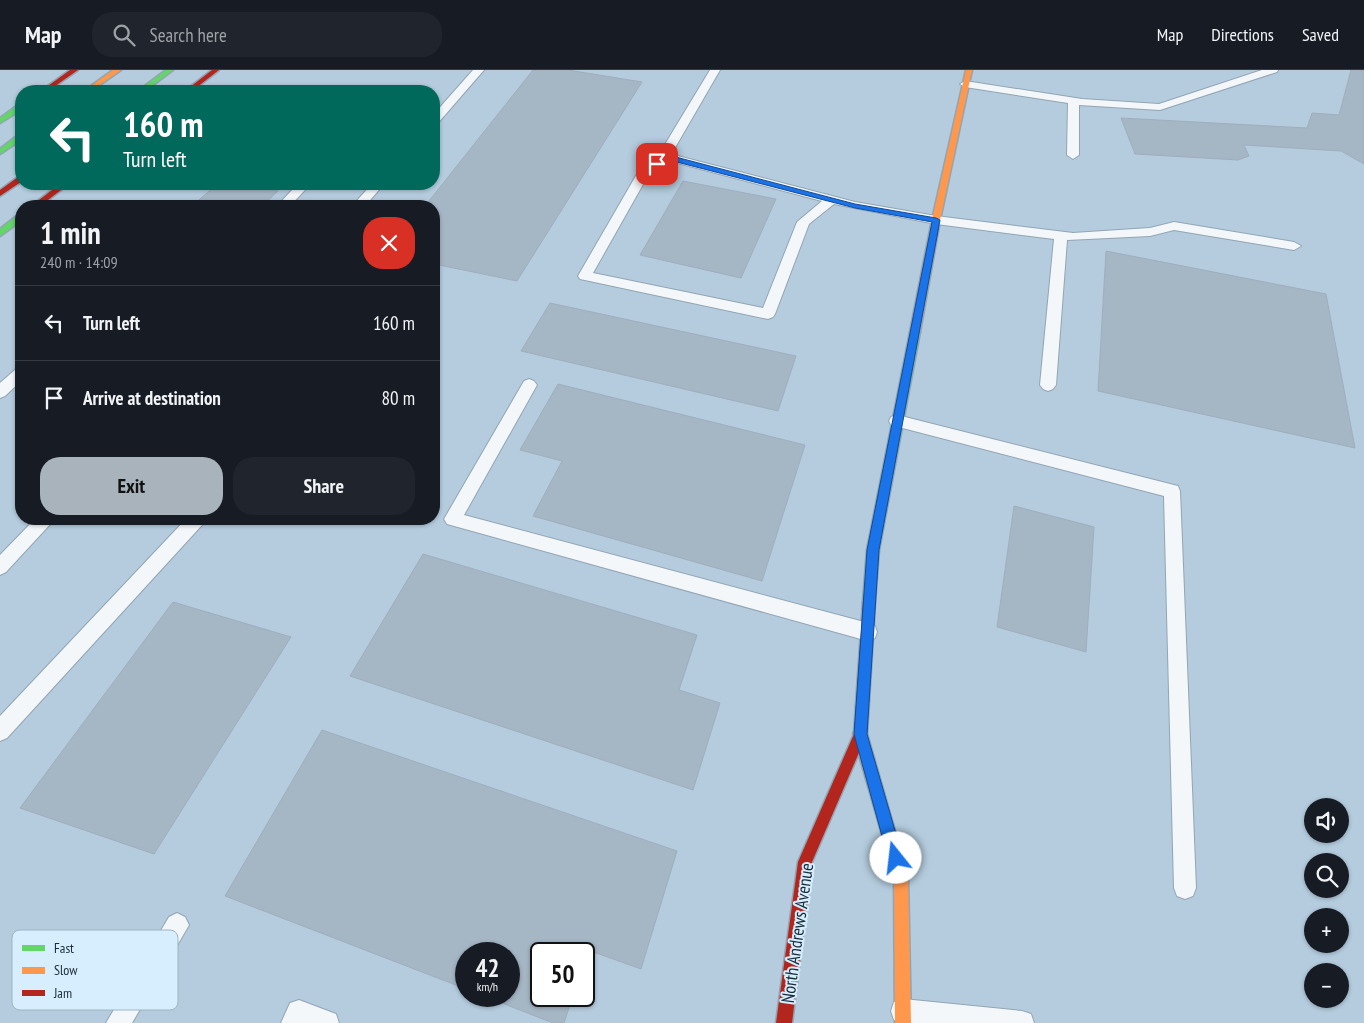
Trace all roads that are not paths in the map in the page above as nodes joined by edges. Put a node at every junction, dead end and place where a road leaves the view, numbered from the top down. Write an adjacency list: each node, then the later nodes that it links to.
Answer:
1 (75, 70): 10 (main road)
2 (118, 70): 11 (main road)
3 (170, 70): 12 (main road)
4 (216, 70): 13 (main road)
5 (479, 70): 16 (lane)
6 (715, 70): 21 (lane)
7 (969, 70): 9 (main road, North Andrews Avenue)
8 (1273, 70): 14 (lane)
9 (965, 84): 14 (lane); 31 (main road, North Andrews Avenue)
10 (53, 85)
11 (97, 85)
12 (149, 85)
13 (196, 85)
14 (1074, 101): 20 (lane)
15 (15, 110): 17 (main road)
16 (440, 114)
17 (0, 121)
18 (15, 142): 19 (main road)
19 (0, 152)
20 (1073, 155)
21 (668, 157): 30 (lane); 30 (lane)
22 (15, 183): 26 (main road)
23 (57, 190): 27 (main road)
24 (299, 190): 28 (lane)
25 (373, 190): 29 (lane)
26 (0, 194)
27 (43, 200)
28 (289, 200)
29 (363, 200)
30 (832, 200): 31 (lane)
31 (936, 220): 34 (lane); 40 (main road, North Andrews Avenue)
32 (15, 222): 33 (main road)
33 (0, 233)
34 (1061, 236): 35 (lane); 38 (lane)
35 (1294, 246)
36 (15, 378): 39 (lane)
37 (529, 385): 44 (lane)
38 (1048, 385)
39 (0, 392)
40 (897, 421): 44 (main road, North Andrews Avenue); 47 (lane)
41 (40, 525): 43 (lane)
42 (191, 525): 45 (lane)
43 (0, 567)
44 (868, 632): 46 (main road, North Andrews Avenue)
45 (0, 731)
46 (860, 734): 51 (main road, North Andrews Avenue); 55 (main road, North Andrews Avenue)
47 (1185, 888)
48 (177, 925): 49 (lane)
49 (174, 930)
50 (126, 1010): 52 (lane)
51 (903, 1017): 56 (lane)
52 (118, 1023)
53 (293, 1023): 54 (lane)
54 (328, 1023)
55 (784, 1023)
56 (1022, 1023)

